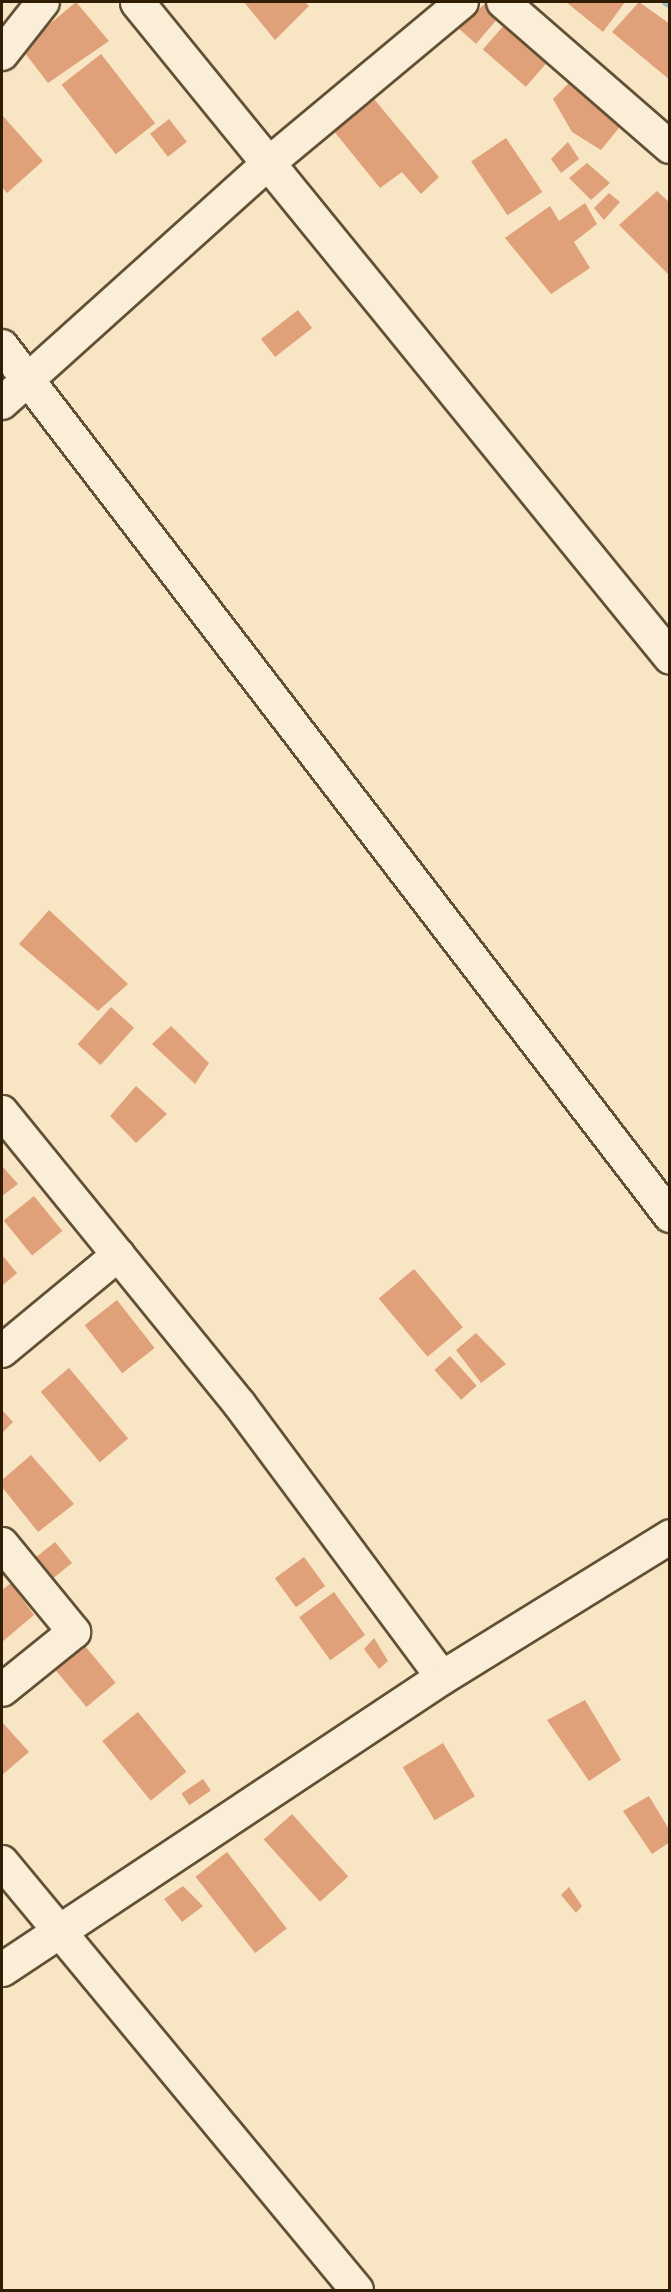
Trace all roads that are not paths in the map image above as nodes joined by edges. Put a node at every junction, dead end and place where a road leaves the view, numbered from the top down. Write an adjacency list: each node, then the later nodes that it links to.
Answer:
1 (43, 2): 5 (street)
2 (137, 2): 7 (street)
3 (462, 2): 7 (street)
4 (503, 2): 6 (street)
5 (2, 54)
6 (669, 147)
7 (269, 163): 9 (street); 11 (street)
8 (2, 346): 9 (street)
9 (30, 379): 10 (street); 13 (street)
10 (2, 403)
11 (669, 657)
12 (2, 1112): 14 (street)
13 (669, 1216)
14 (118, 1256): 15 (street); 18 (street)
15 (2, 1351)
16 (669, 1536): 18 (street)
17 (2, 1544): 19 (street)
18 (442, 1677): 21 (street)
19 (2, 1690)
20 (2, 1862): 21 (street)
21 (61, 1934): 22 (street); 23 (street)
22 (2, 1969)
23 (357, 2290)

